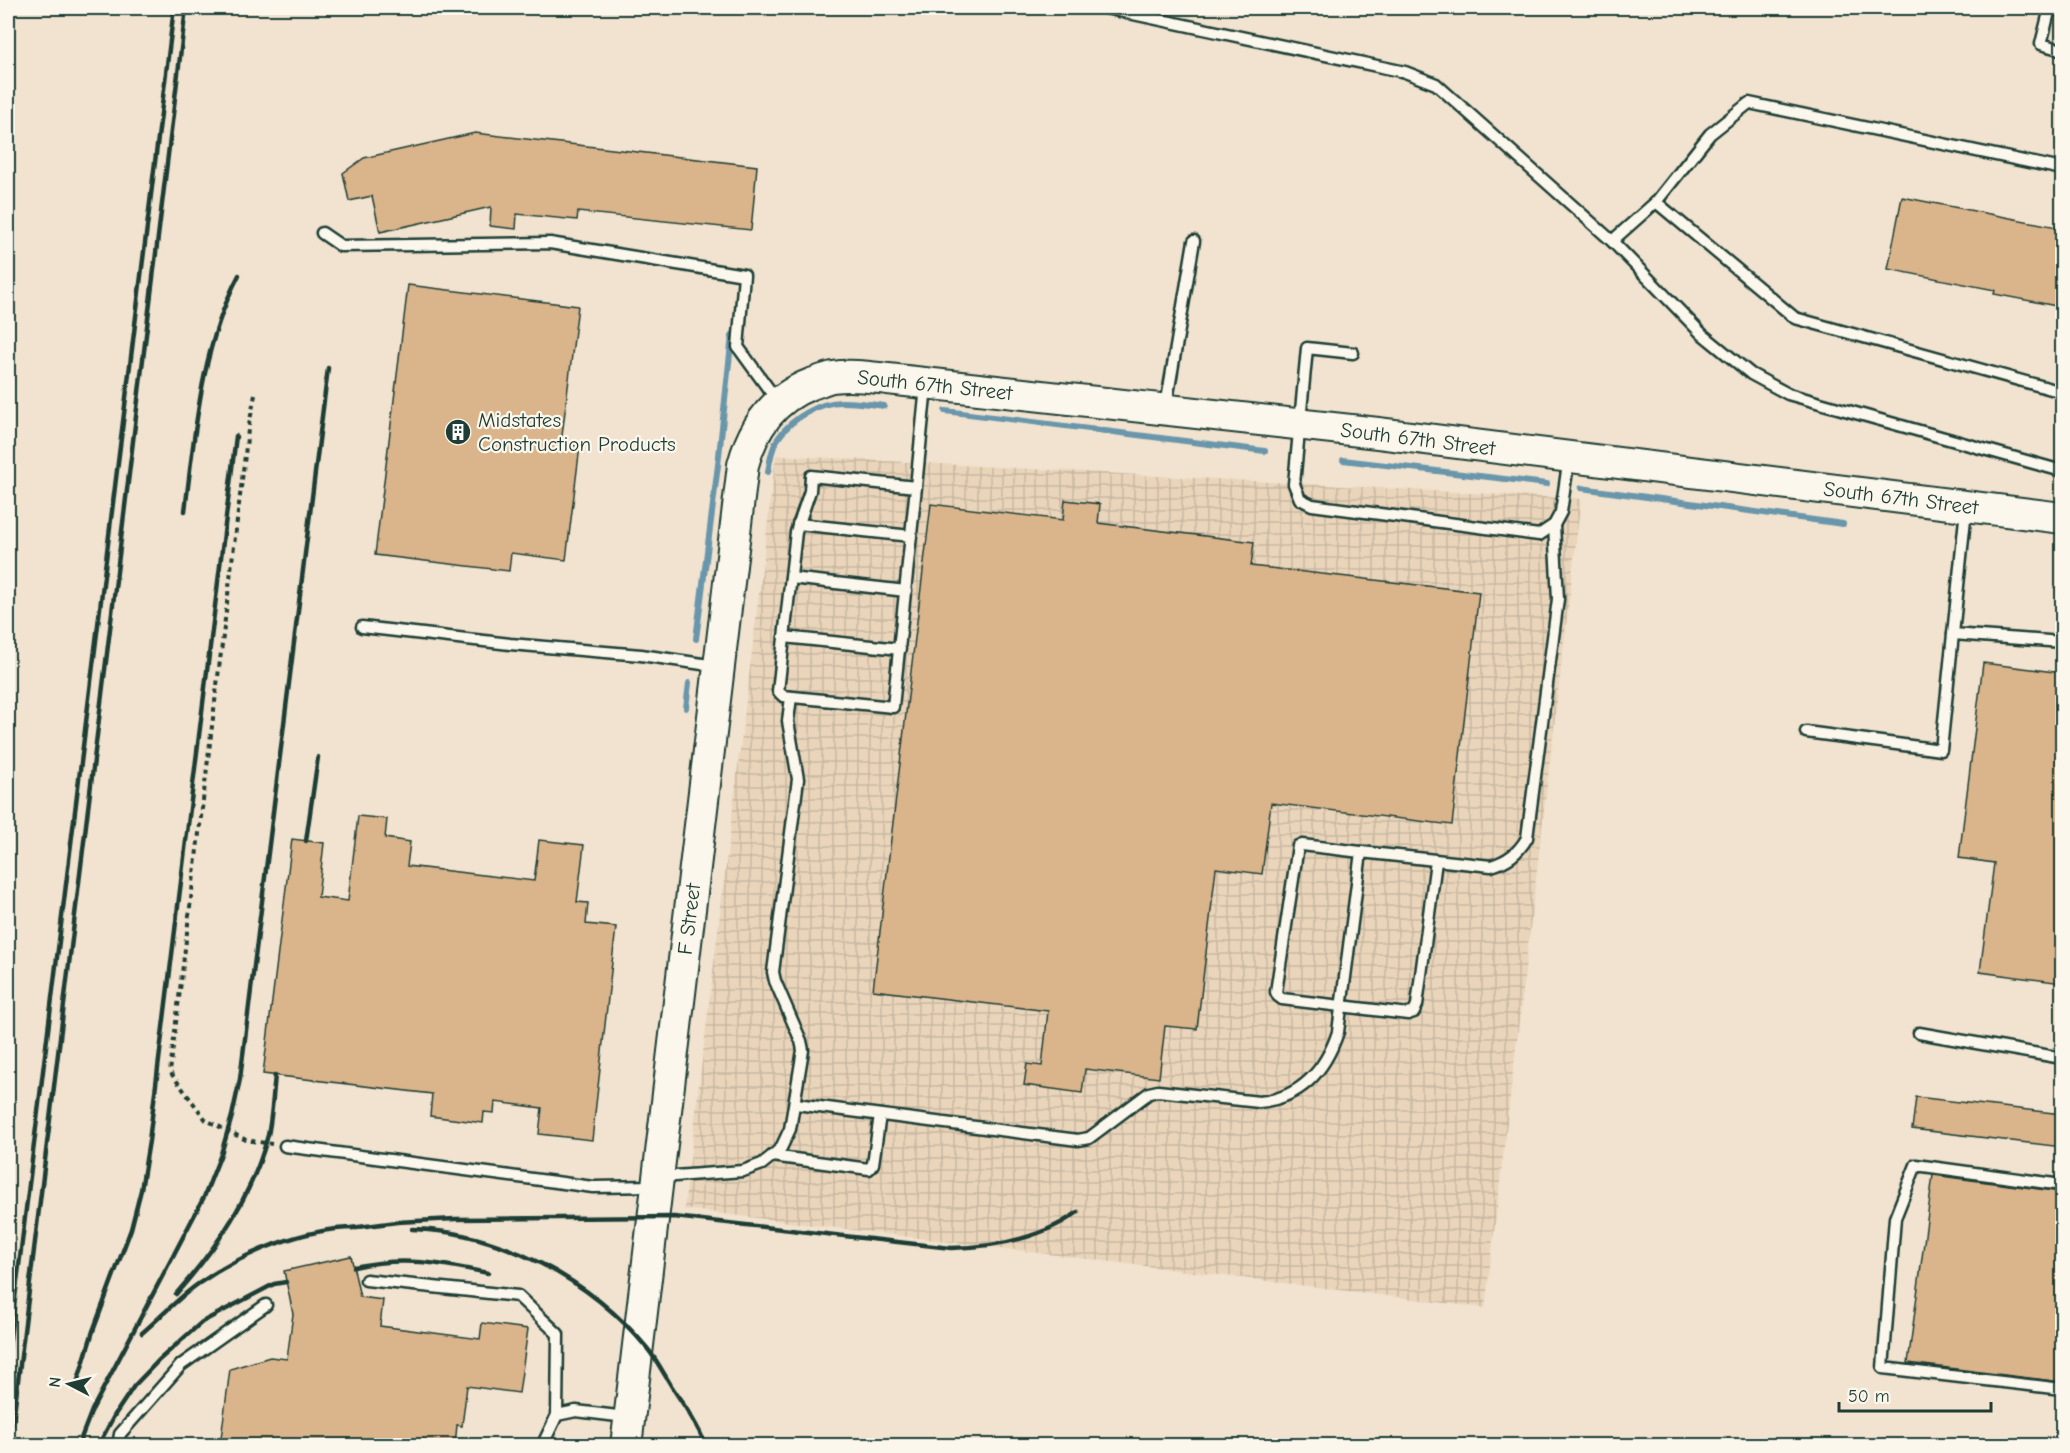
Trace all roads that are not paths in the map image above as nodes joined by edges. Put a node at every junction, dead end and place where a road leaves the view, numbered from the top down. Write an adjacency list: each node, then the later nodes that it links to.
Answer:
1 (1105, 8): 8 (lane)
2 (2050, 8): 3 (lane)
3 (2062, 50)
4 (2062, 170): 5 (lane)
5 (1656, 202): 8 (lane); 11 (lane)
6 (322, 233): 12 (lane)
7 (1194, 241): 13 (lane)
8 (1612, 241): 16 (lane)
9 (1353, 353): 14 (lane)
10 (926, 383): 12 (street, South 67th Street); 13 (street, South 67th Street); 17 (lane)
11 (2062, 392)
12 (778, 402): 30 (street, F Street)
13 (1165, 410): 14 (street, South 67th Street)
14 (1299, 424): 15 (street, South 67th Street); 21 (lane)
15 (1569, 457): 18 (street, South 67th Street); 21 (lane)
16 (2062, 471)
17 (916, 487): 20 (lane); 22 (lane)
18 (1967, 506): 19 (street, South 67th Street); 26 (lane)
19 (2062, 518)
20 (798, 524): 22 (lane); 23 (lane)
21 (1554, 525): 34 (lane)
22 (911, 536): 24 (lane)
23 (791, 578): 24 (lane); 27 (lane)
24 (906, 591): 29 (lane)
25 (362, 627): 30 (lane)
26 (1953, 634): 28 (lane); 32 (lane)
27 (784, 637): 29 (lane); 31 (lane)
28 (2062, 642)
29 (900, 649): 31 (lane)
30 (719, 667): 42 (street, F Street)
31 (791, 697): 38 (lane)
32 (1806, 732)
33 (1361, 852): 34 (lane); 35 (lane); 35 (lane)
34 (1436, 861): 35 (lane)
35 (1341, 1006): 39 (lane)
36 (1919, 1033): 37 (lane)
37 (2062, 1058)
38 (796, 1104): 39 (lane); 41 (lane)
39 (880, 1115): 41 (lane)
40 (285, 1146): 42 (lane)
41 (772, 1156): 42 (lane)
42 (658, 1182): 48 (street, F Street)
43 (2062, 1185): 46 (lane)
44 (366, 1280): 47 (lane)
45 (266, 1305): 49 (lane)
46 (2062, 1389)
47 (557, 1415): 48 (lane); 50 (lane)
48 (628, 1432)
49 (118, 1446)
50 (542, 1446)

